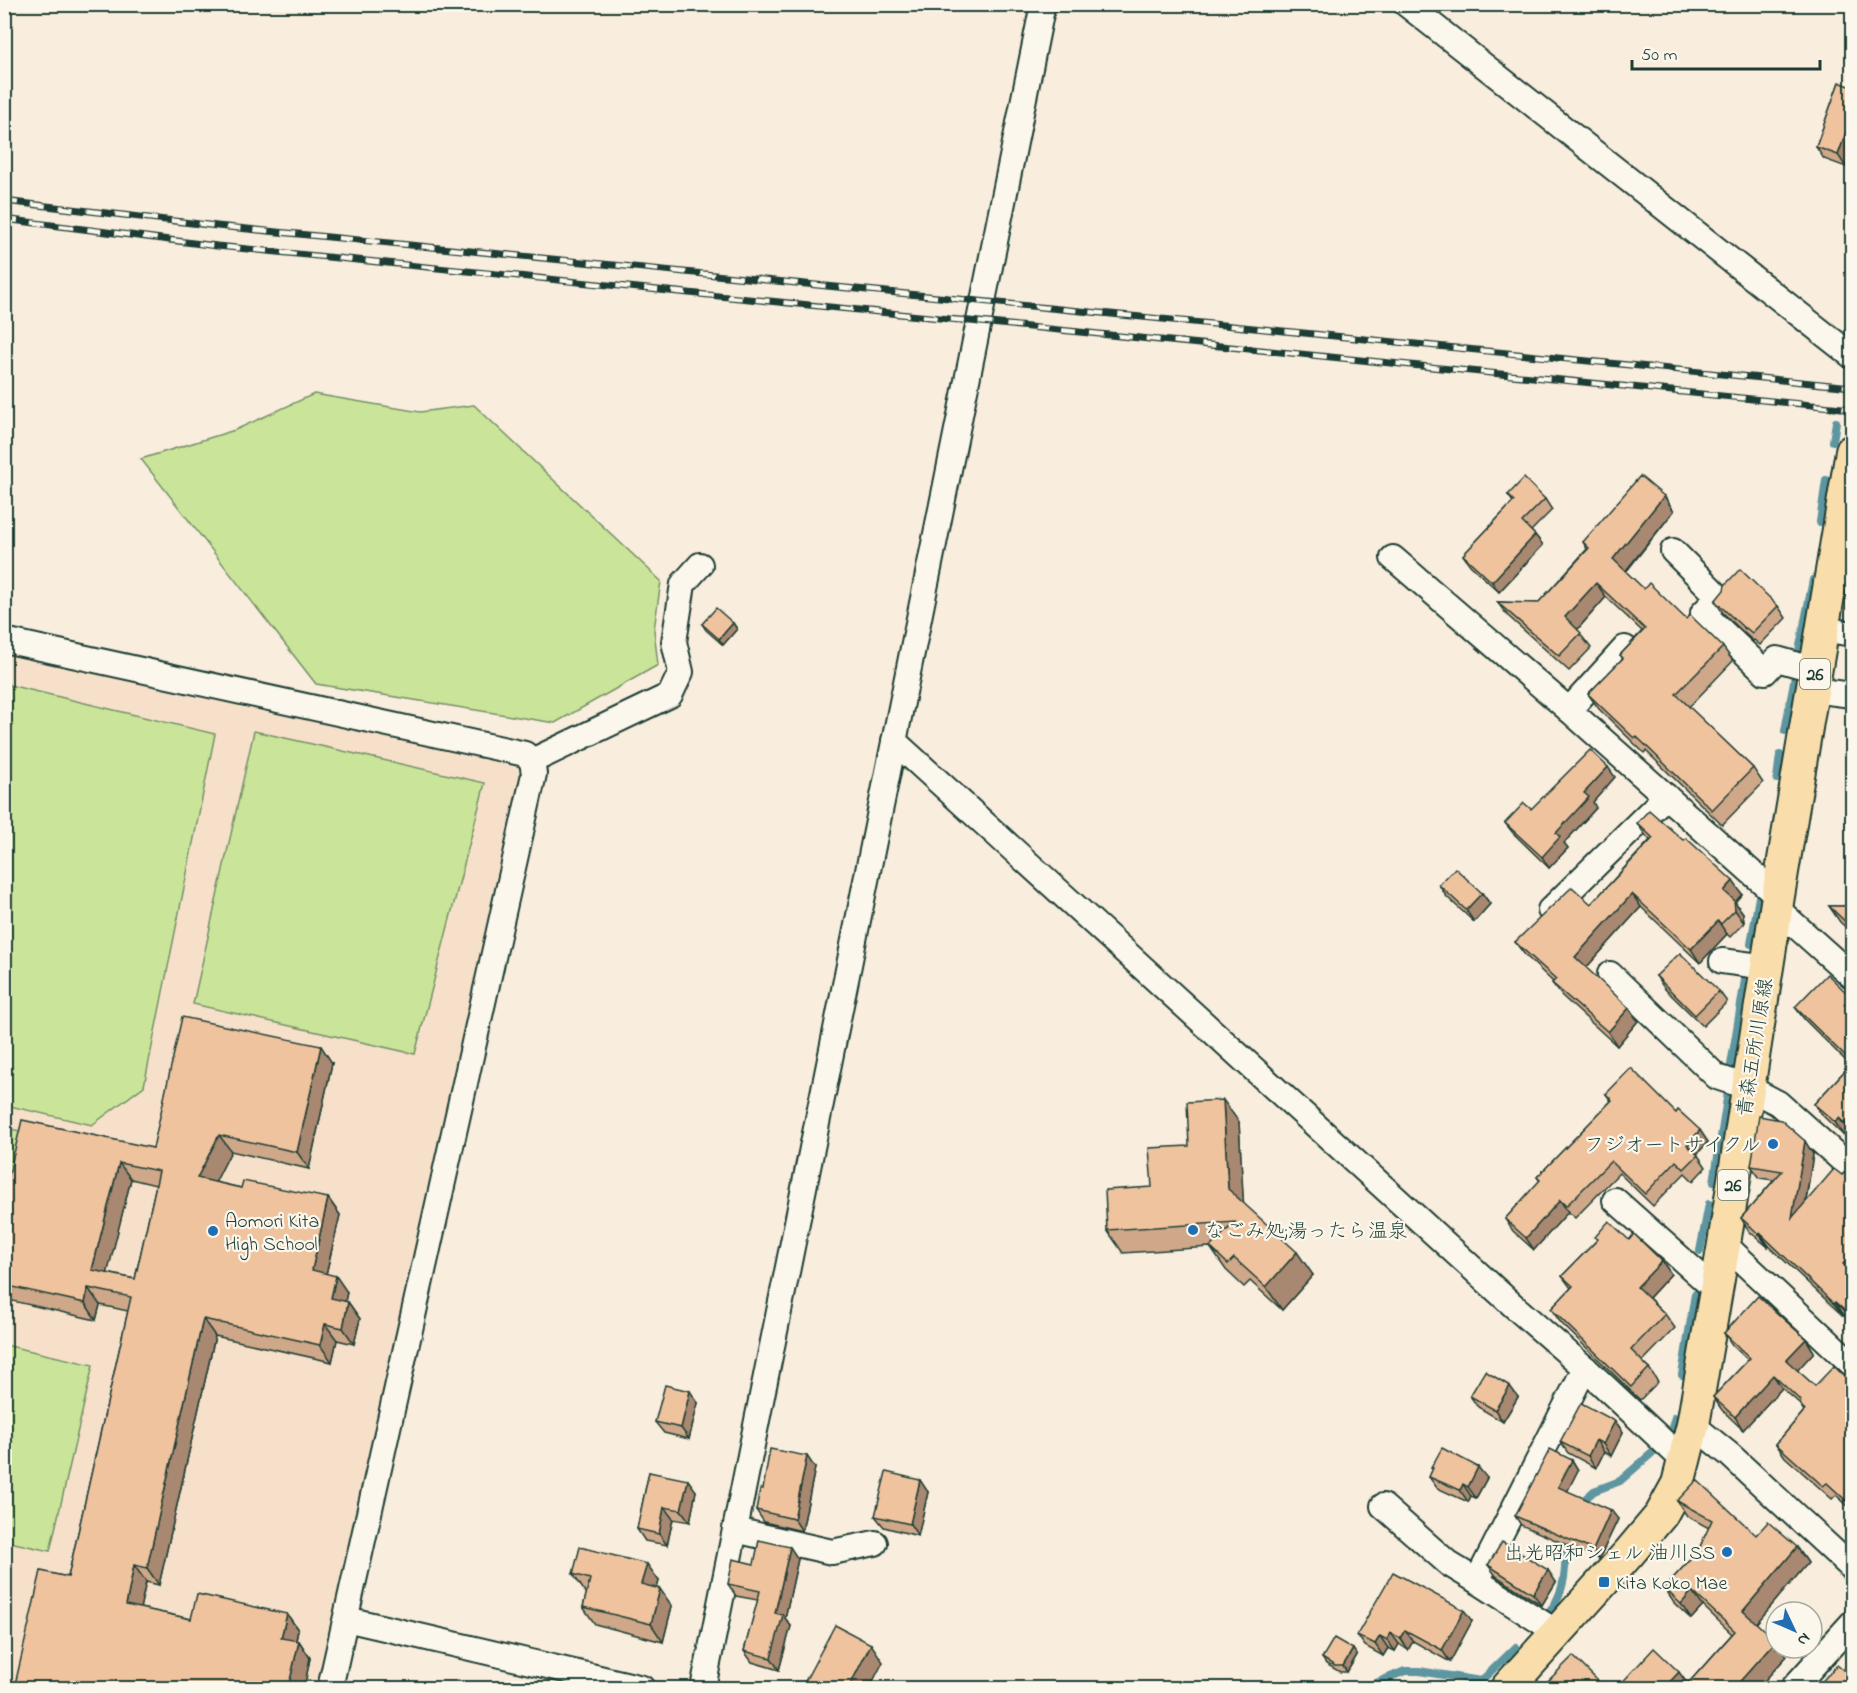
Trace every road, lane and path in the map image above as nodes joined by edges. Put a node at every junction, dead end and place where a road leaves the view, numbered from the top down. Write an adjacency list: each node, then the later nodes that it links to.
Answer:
1 (1043, 4): 14 (street)
2 (1406, 4): 3 (street)
3 (1852, 356)
4 (1852, 451): 8 (main road, 青森五所川原線 / 26)
5 (1673, 551): 11 (street)
6 (1393, 558): 13 (street)
7 (700, 565): 15 (street)
8 (1838, 632): 11 (main road, 青森五所川原線 / 26)
9 (4, 640): 15 (street)
10 (1625, 648): 13 (street)
11 (1814, 680): 12 (street); 17 (main road, 青森五所川原線 / 26)
12 (1852, 695)
13 (1569, 710): 16 (street)
14 (894, 741): 29 (street); 33 (street)
15 (532, 761): 37 (street)
16 (1666, 796): 17 (street); 18 (street)
17 (1777, 902): 20 (main road, 青森五所川原線 / 26); 22 (street)
18 (1536, 924)
19 (1722, 961): 20 (street)
20 (1767, 967): 23 (main road, 青森五所川原線 / 26)
21 (1610, 974): 23 (street)
22 (1852, 976)
23 (1747, 1087): 24 (street); 26 (main road, 青森五所川原線 / 26)
24 (1852, 1169)
25 (1615, 1200): 27 (street)
26 (1724, 1244): 27 (main road, 青森五所川原線 / 26); 28 (street)
27 (1716, 1290): 30 (main road, 青森五所川原線 / 26)
28 (1852, 1364)
29 (1585, 1368): 31 (street); 36 (street)
30 (1694, 1425): 31 (main road, 青森五所川原線 / 26); 35 (street)
31 (1683, 1460): 39 (main road, 青森五所川原線 / 26)
32 (1383, 1506): 36 (street)
33 (735, 1530): 34 (street); 42 (street)
34 (875, 1543)
35 (1852, 1568)
36 (1477, 1581): 39 (street)
37 (346, 1619): 40 (street); 41 (street)
38 (1852, 1623): 44 (street)
39 (1558, 1633): 43 (main road, 青森五所川原線 / 26)
40 (330, 1689)
41 (642, 1689)
42 (703, 1689)
43 (1507, 1689)
44 (1793, 1689)

